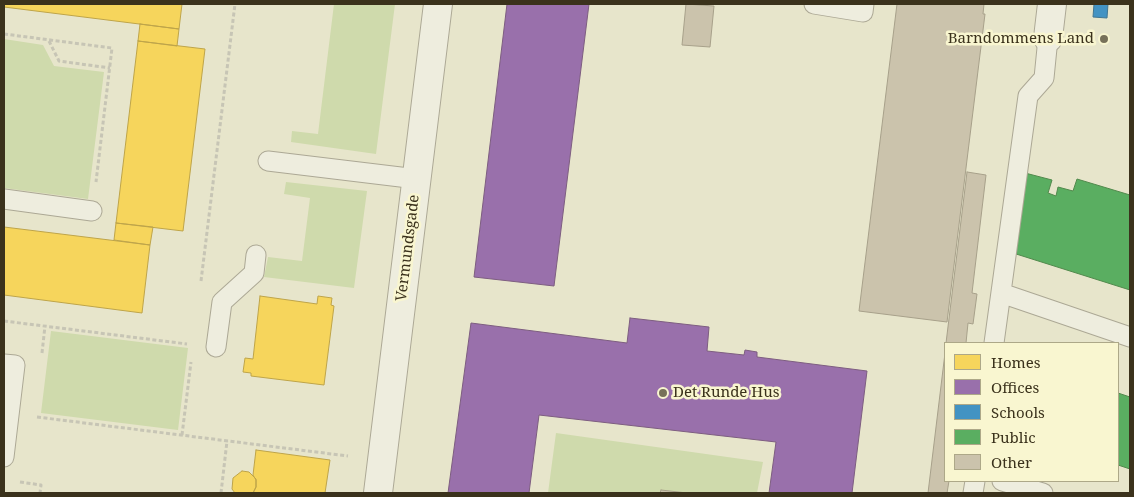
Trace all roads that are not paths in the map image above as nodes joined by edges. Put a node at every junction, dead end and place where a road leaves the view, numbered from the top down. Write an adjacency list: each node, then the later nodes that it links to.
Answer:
1 (438, 4): 7 (street, Vermundsgade)
2 (814, 4): 3 (lane)
3 (864, 4)
4 (1052, 4): 5 (street)
5 (1048, 38): 11 (lane)
6 (268, 161): 7 (lane)
7 (417, 179): 18 (street, Vermundsgade)
8 (4, 200): 9 (lane)
9 (92, 210)
10 (256, 255): 14 (lane)
11 (1001, 293): 12 (lane); 13 (lane)
12 (1130, 337)
13 (994, 342)
14 (216, 347)
15 (4, 364): 16 (lane)
16 (4, 457)
17 (1005, 482): 19 (lane)
18 (378, 493)
19 (1043, 493)

